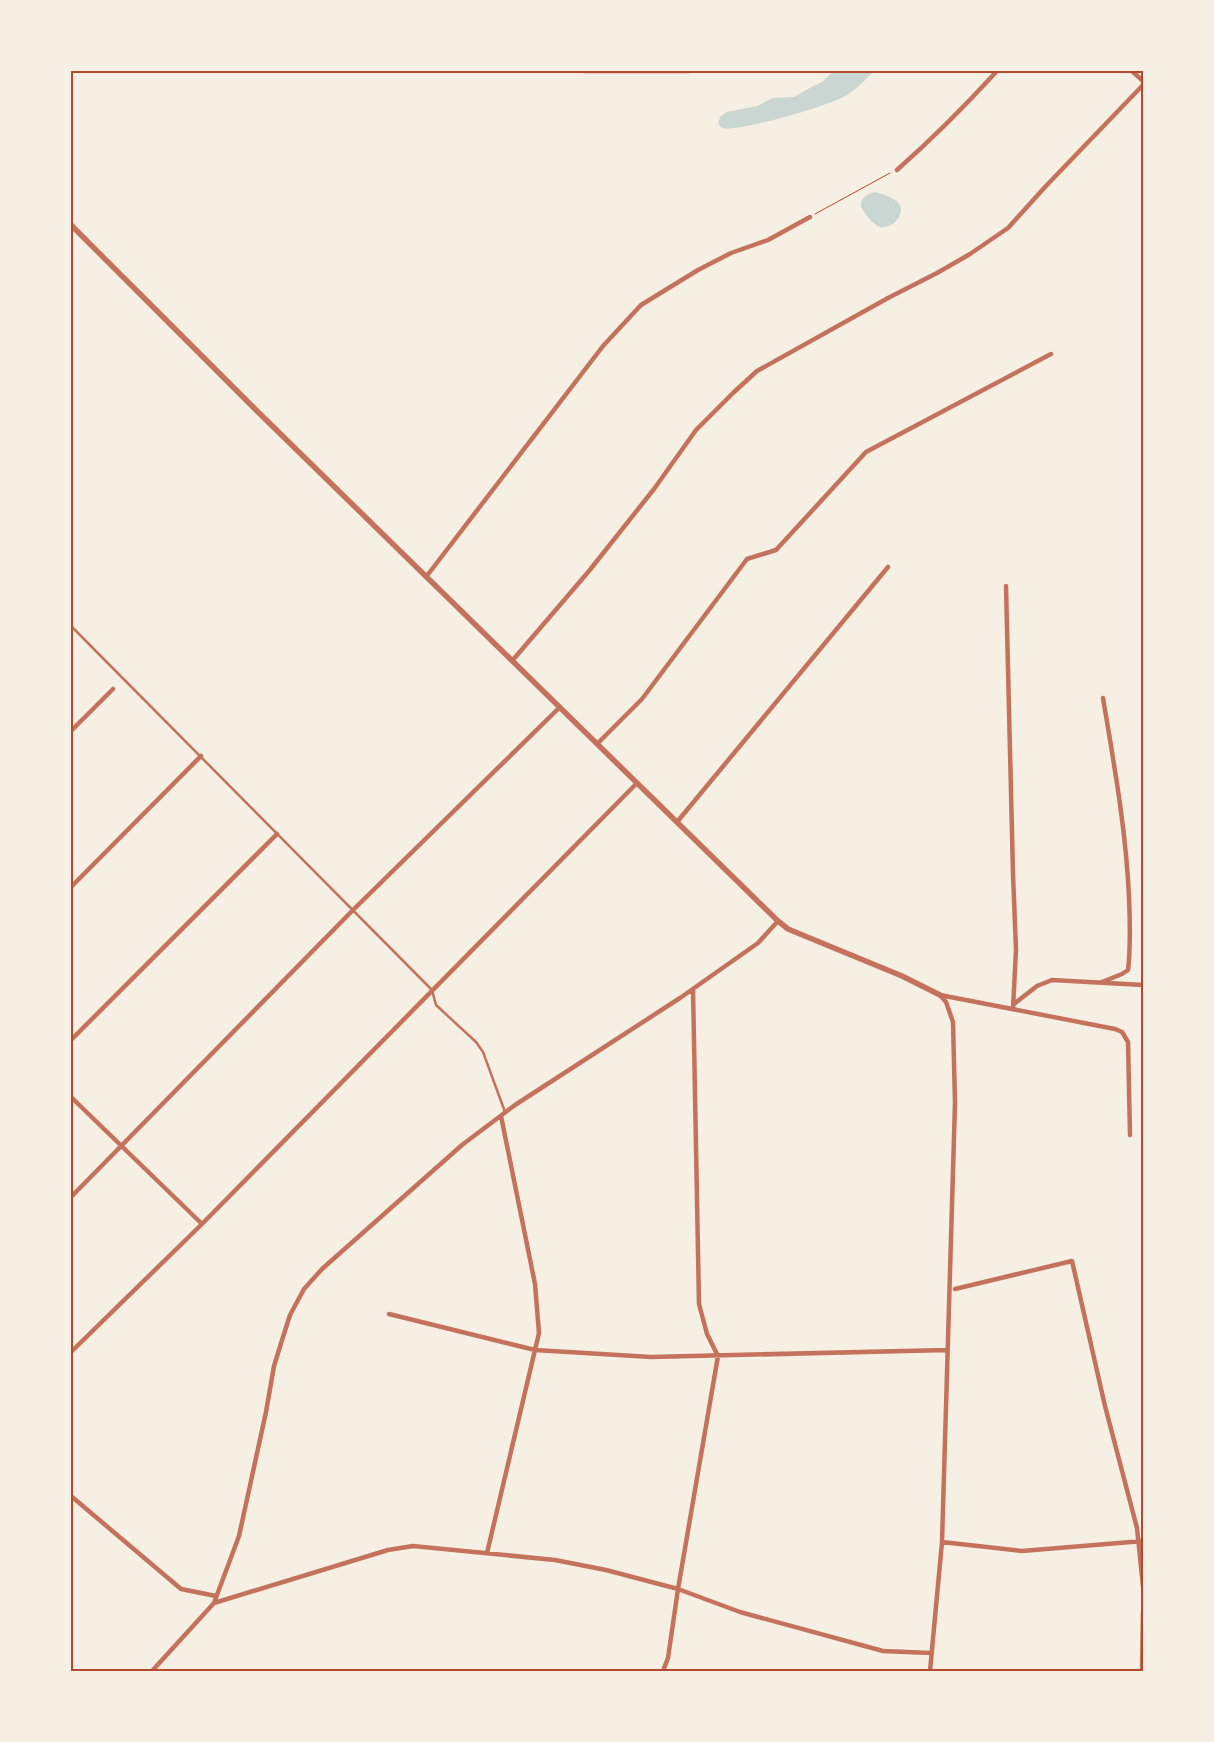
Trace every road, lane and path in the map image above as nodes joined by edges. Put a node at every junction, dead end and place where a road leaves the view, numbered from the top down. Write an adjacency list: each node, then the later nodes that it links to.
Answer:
1 (584, 71): 2 (street)
2 (689, 71)
3 (997, 71): 6 (street)
4 (1132, 71): 5 (street)
5 (1143, 83): 14 (street)
6 (897, 170): 7 (path)
7 (810, 217): 11 (street)
8 (71, 225): 11 (street)
9 (1051, 354): 19 (street)
10 (888, 567): 22 (street)
11 (426, 578): 14 (street)
12 (1006, 586): 32 (street)
13 (71, 626): 20 (lane)
14 (512, 661): 17 (street)
15 (113, 689): 18 (street)
16 (1103, 698): 27 (street)
17 (560, 707): 19 (street); 25 (street)
18 (71, 731)
19 (597, 744): 21 (street)
20 (200, 756): 23 (lane); 24 (street)
21 (637, 783): 22 (street); 30 (street)
22 (677, 822): 26 (street)
23 (277, 834): 25 (lane); 33 (street)
24 (71, 887)
25 (353, 910): 30 (lane); 37 (street)
26 (778, 921): 29 (street); 31 (street)
27 (1102, 982): 28 (street); 32 (street)
28 (1143, 984)
29 (693, 989): 35 (street); 45 (street)
30 (432, 990): 35 (lane); 39 (street)
31 (940, 994): 32 (street); 43 (street)
32 (1014, 1006): 36 (street)
33 (71, 1040)
34 (71, 1096): 37 (street)
35 (503, 1114): 42 (street); 52 (street)
36 (1130, 1135)
37 (122, 1146): 38 (street); 39 (street)
38 (71, 1197)
39 (202, 1224): 44 (street)
40 (955, 1289): 47 (street)
41 (389, 1314): 42 (street)
42 (535, 1350): 45 (street); 49 (street)
43 (947, 1350): 45 (street); 48 (street)
44 (71, 1352)
45 (718, 1356): 51 (street)
46 (71, 1496): 52 (street)
47 (1140, 1541): 48 (street); 50 (street)
48 (942, 1542): 55 (street)
49 (487, 1553): 51 (street); 53 (street)
50 (1143, 1586)
51 (678, 1589): 55 (street); 57 (street)
52 (216, 1596): 53 (street)
53 (214, 1603): 56 (street)
54 (1143, 1613): 59 (street)
55 (931, 1653): 58 (street)
56 (152, 1671)
57 (663, 1671)
58 (930, 1671)
59 (1142, 1671)

